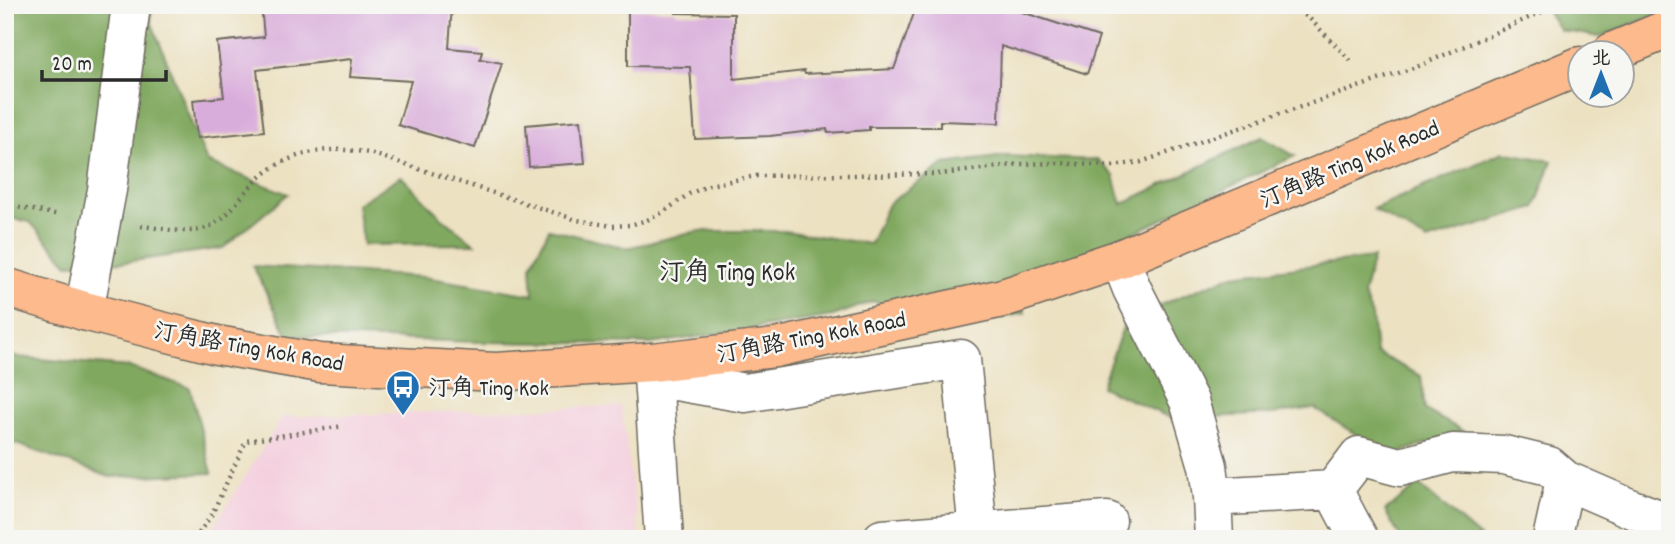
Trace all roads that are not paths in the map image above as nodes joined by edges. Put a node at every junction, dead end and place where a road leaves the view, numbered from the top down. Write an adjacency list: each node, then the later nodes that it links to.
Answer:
1 (131, 5): 7 (street)
2 (1670, 28): 3 (main road)
3 (1636, 42)
4 (1566, 72): 5 (main road, 汀角路 Ting Kok Road)
5 (1120, 259): 8 (main road, 汀角路 Ting Kok Road); 11 (street)
6 (5, 287): 7 (main road, 汀角路 Ting Kok Road)
7 (83, 311): 8 (main road, 汀角路 Ting Kok Road)
8 (652, 370): 14 (street); 15 (street)
9 (1565, 480): 10 (street); 13 (street); 19 (street)
10 (1332, 490): 11 (street); 18 (street)
11 (1212, 497): 17 (street)
12 (1107, 521): 14 (street)
13 (1668, 527)
14 (978, 532): 16 (street)
15 (664, 539)
16 (882, 539)
17 (1214, 539)
18 (1359, 539)
19 (1552, 539)

